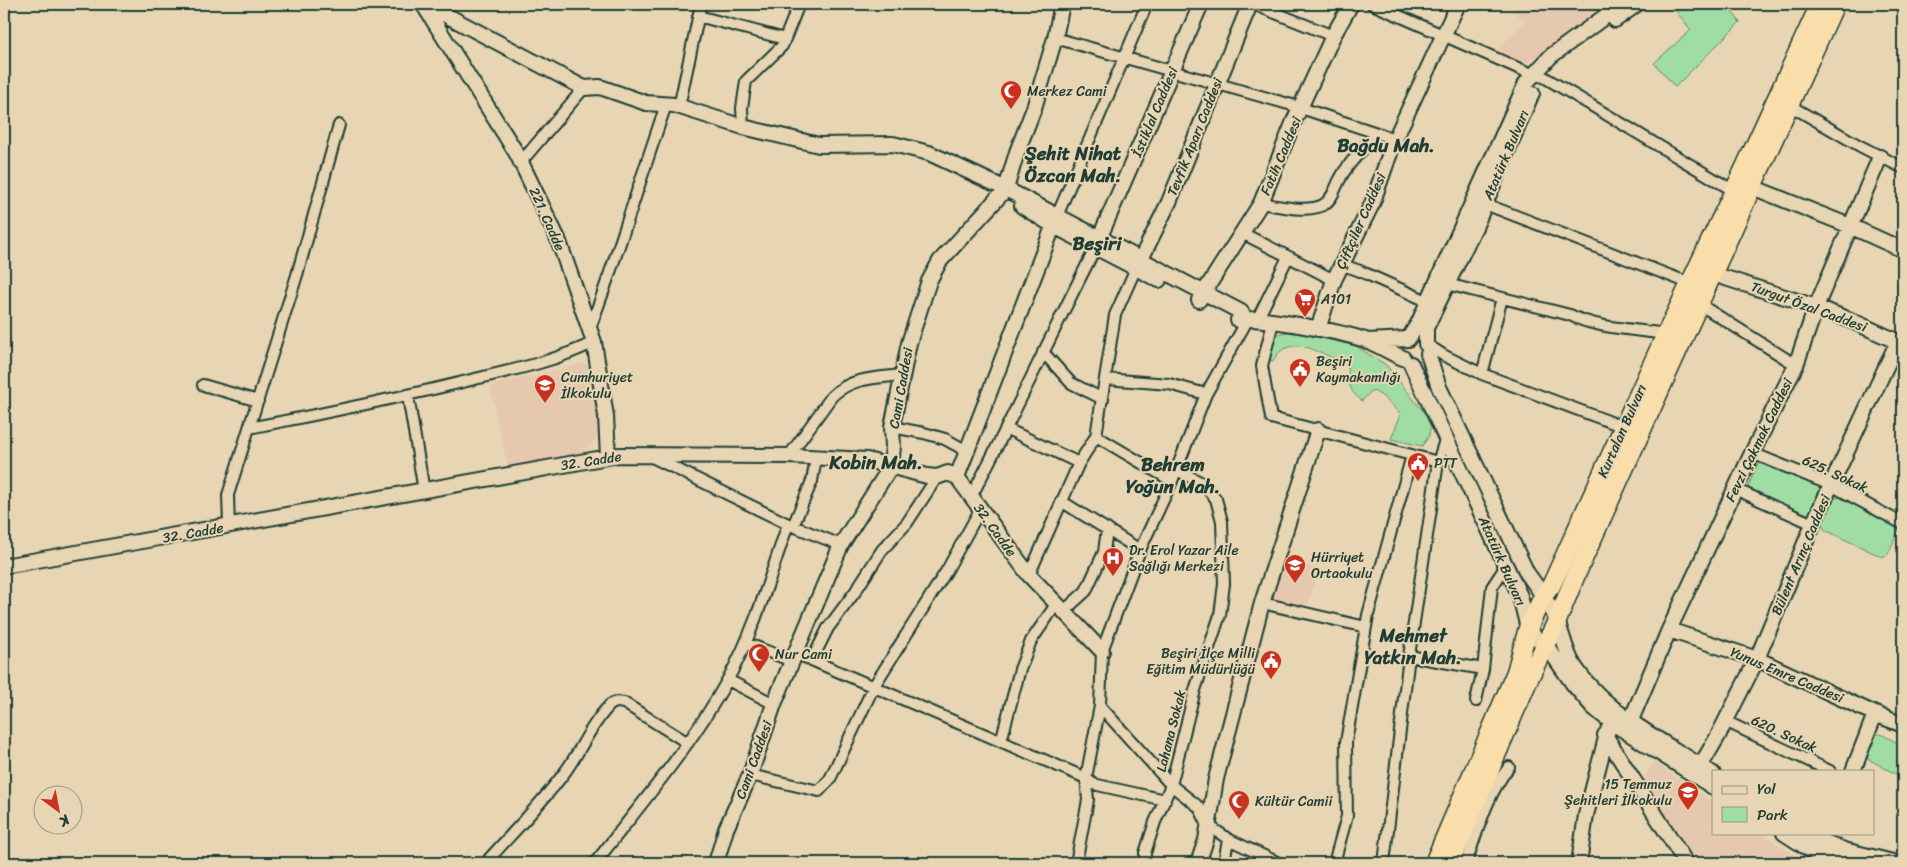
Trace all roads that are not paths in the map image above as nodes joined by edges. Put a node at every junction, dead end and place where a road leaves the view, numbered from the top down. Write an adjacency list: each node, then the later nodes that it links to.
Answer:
1 (424, 4): 24 (street); 33 (street, 221. Cadde)
2 (701, 4): 15 (street)
3 (799, 4): 19 (street)
4 (1062, 4): 18 (street, Cami Caddesi)
5 (1147, 4): 20 (street)
6 (1201, 4): 21 (street, İstiklal Caddesi)
7 (1252, 4): 17 (street); 23 (street, Tevfik Aparı Caddesi)
8 (1351, 4): 17 (street, Fatih Caddesi)
9 (1372, 4): 16 (street)
10 (1458, 4): 16 (street, Çiftçiler Caddesi)
11 (1637, 4): 14 (street, Atatürk Bulvarı)
12 (1820, 4): 37 (highway, Kurtalan Bulvarı)
13 (1835, 4): 25 (highway, Kurtalan Bulvarı)
14 (1618, 7): 22 (street, Atatürk Bulvarı)
15 (698, 16): 19 (street); 26 (street)
16 (1443, 35): 22 (street); 31 (street, Çiftçiler Caddesi)
17 (1333, 36): 27 (street, Fatih Caddesi)
18 (1055, 38): 20 (street); 36 (street, Cami Caddesi)
19 (785, 39): 29 (street)
20 (1124, 56): 21 (street); 40 (street)
21 (1172, 72): 23 (street); 43 (street, İstiklal Caddesi)
22 (1539, 76): 37 (street); 38 (street, Atatürk Bulvarı)
23 (1216, 83): 27 (street); 46 (street, Tevfik Aparı Caddesi)
24 (584, 88): 26 (street); 33 (street)
25 (1789, 105): 32 (street); 35 (highway, Kurtalan Bulvarı)
26 (672, 106): 29 (street); 61 (street)
27 (1301, 108): 30 (street); 39 (street, Fatih Caddesi)
28 (339, 125): 76 (street)
29 (743, 127): 36 (street)
30 (1377, 134): 31 (street); 39 (street)
31 (1395, 139): 47 (street, Çiftçiler Caddesi)
32 (1880, 157): 34 (street); 41 (street, Fevzi Çakmak Caddesi)
33 (521, 162): 61 (street, 221. Cadde)
34 (1903, 168)
35 (1752, 187): 41 (street); 48 (highway, Kurtalan Bulvarı)
36 (1006, 188): 40 (street); 70 (street, Cami Caddesi)
37 (1734, 191): 50 (highway, Kurtalan Bulvarı)
38 (1480, 202): 50 (street); 51 (street, Atatürk Bulvarı); 54 (street, Atatürk Bulvarı)
39 (1261, 203): 42 (street, Fatih Caddesi)
40 (1056, 221): 43 (street); 84 (street)
41 (1850, 226): 44 (street); 56 (street, Fevzi Çakmak Caddesi)
42 (1242, 233): 45 (street); 52 (street, Fatih Caddesi)
43 (1098, 242): 46 (street); 66 (street)
44 (1903, 250)
45 (1288, 257): 49 (street); 57 (street)
46 (1138, 264): 52 (street); 71 (street)
47 (1343, 265): 49 (street, Çiftçiler Caddesi); 54 (street)
48 (1713, 274): 55 (highway, Kurtalan Bulvarı); 56 (street, Turgut Özal Caddesi)
49 (1334, 280): 59 (street, Çiftçiler Caddesi)
50 (1689, 283): 60 (highway, Kurtalan Bulvarı)
51 (1447, 284): 53 (street); 65 (street, Atatürk Bulvarı)
52 (1201, 297): 57 (street)
53 (1502, 298): 60 (street); 69 (street)
54 (1427, 302): 62 (street, Atatürk Bulvarı)
55 (1699, 304): 68 (street); 117 (highway, Kurtalan Bulvarı)
56 (1816, 307): 64 (street, Turgut Özal Caddesi); 68 (street, Fevzi Çakmak Caddesi)
57 (1250, 319): 58 (street); 73 (street)
58 (1273, 322): 59 (street); 81 (street)
59 (1318, 329): 63 (street)
60 (1666, 334): 78 (highway, Kurtalan Bulvarı)
61 (592, 335): 74 (street); 89 (street, 221. Cadde)
62 (1408, 339): 63 (street); 65 (street); 67 (street)
63 (1367, 341): 67 (street)
64 (1900, 343): 98 (street, Bülent Arınç Caddesi)
65 (1427, 349): 67 (street); 69 (street); 114 (street, Atatürk Bulvarı)
66 (1043, 352): 75 (street); 80 (street)
67 (1407, 361): 83 (street, Atatürk Bulvarı)
68 (1796, 365): 85 (street, Fevzi Çakmak Caddesi)
69 (1482, 374): 78 (street)
70 (903, 375): 77 (street, Cami Caddesi); 88 (street)
71 (1106, 379): 73 (street); 75 (street)
72 (203, 385): 76 (street)
73 (1206, 394): 94 (street)
74 (408, 396): 79 (street); 100 (street)
75 (1103, 399): 82 (street)
76 (258, 401): 79 (street)
77 (892, 427): 84 (street); 93 (street, Cami Caddesi)
78 (1624, 427): 114 (highway, Kurtalan Bulvarı)
79 (249, 428): 107 (street)
80 (1007, 429): 92 (street); 101 (street)
81 (1318, 430): 86 (street); 115 (street)
82 (1096, 436): 92 (street); 97 (street)
83 (1446, 437): 91 (street); 112 (street, Atatürk Bulvarı)
84 (967, 452): 96 (street)
85 (1752, 453): 98 (street, 625. Sokak); 99 (street, Fevzi Çakmak Caddesi)
86 (1412, 455): 91 (street); 118 (street)
87 (650, 456): 88 (street, 32. Cadde); 89 (street, 32. Cadde); 106 (street)
88 (789, 456): 90 (street, 32. Cadde)
89 (608, 457): 100 (street, 32. Cadde)
90 (816, 458): 93 (street, 32. Cadde); 106 (street)
91 (1438, 462): 124 (street)
92 (1079, 463): 102 (street)
93 (891, 466): 95 (street, 32. Cadde); 109 (street, Cami Caddesi)
94 (1175, 469): 97 (street); 148 (street, Lahana Sokak)
95 (937, 477): 96 (street, 32. Cadde); 127 (street)
96 (957, 477): 101 (street, 32. Cadde)
97 (1172, 481): 110 (street)
98 (1832, 485): 104 (street, Bülent Arınç Caddesi); 105 (street, 625. Sokak)
99 (1735, 489): 104 (street); 120 (street, Fevzi Çakmak Caddesi)
100 (424, 491): 107 (street, 32. Cadde)
101 (971, 497): 103 (street, 32. Cadde)
102 (1061, 501): 108 (street); 113 (street)
103 (980, 510): 113 (street, 32. Cadde); 130 (street)
104 (1813, 524): 126 (street, Bülent Arınç Caddesi)
105 (1903, 524)
106 (791, 525): 109 (street); 121 (street)
107 (229, 526): 111 (street, 32. Cadde)
108 (1107, 529): 110 (street); 116 (street)
109 (841, 545): 125 (street, Cami Caddesi)
110 (1140, 550): 123 (street)
111 (4, 566)
112 (1506, 566): 119 (street, Atatürk Bulvarı); 128 (street)
113 (1029, 575): 116 (street, 32. Cadde)
114 (1544, 596): 117 (street, Atatürk Bulvarı); 119 (highway, Kurtalan Bulvarı)
115 (1262, 603): 118 (street); 151 (street)
116 (1061, 607): 123 (street, 32. Cadde); 139 (street)
117 (1557, 621): 122 (highway, Kurtalan Bulvarı); 135 (street, Atatürk Bulvarı)
118 (1366, 627): 164 (street)
119 (1528, 628): 122 (street); 166 (highway, Kurtalan Bulvarı)
120 (1669, 630): 126 (street, Yunus Emre Caddesi); 135 (street, Fevzi Çakmak Caddesi)
121 (746, 643): 125 (street); 129 (street)
122 (1546, 645): 138 (street); 167 (highway, Kurtalan Bulvarı)
123 (1102, 652): 133 (street)
124 (1409, 656): 128 (street); 165 (street)
125 (793, 657): 127 (street); 132 (street, Cami Caddesi)
126 (1757, 659): 134 (street, Yunus Emre Caddesi); 136 (street, Bülent Arınç Caddesi)
127 (812, 660): 130 (street)
128 (1483, 669): 131 (street)
129 (728, 680): 132 (street); 140 (street)
130 (874, 686): 139 (street); 146 (street)
131 (1476, 701)
132 (774, 704): 146 (street, Cami Caddesi)
133 (1100, 706): 147 (street); 148 (street)
134 (1874, 714): 137 (street, Yunus Emre Caddesi); 144 (street)
135 (1630, 720): 141 (street, Atatürk Bulvarı)
136 (1725, 721): 141 (street, Bülent Arınç Caddesi); 143 (street, 620. Sokak)
137 (1903, 725)
138 (1608, 728): 149 (street); 169 (street); 170 (street)
139 (1001, 742): 147 (street)
140 (688, 743): 156 (street); 157 (street)
141 (1700, 765): 145 (street, Atatürk Bulvarı)
142 (1509, 767): 168 (street)
143 (1828, 770)
144 (1853, 770)
145 (1712, 773)
146 (750, 775): 158 (street, Cami Caddesi)
147 (1086, 778): 150 (street); 159 (street)
148 (1171, 785): 150 (street, Lahana Sokak); 151 (street)
149 (1712, 786)
150 (1165, 800): 160 (street, Lahana Sokak)
151 (1208, 825): 155 (street); 161 (street)
152 (1785, 834): 171 (street)
153 (1809, 834): 154 (street)
154 (1827, 838): 172 (street)
155 (1228, 839): 162 (street); 163 (street)
156 (489, 859)
157 (595, 863)
158 (716, 863)
159 (1076, 863)
160 (1145, 863)
161 (1198, 863)
162 (1224, 863)
163 (1279, 863)
164 (1334, 863)
165 (1384, 863)
166 (1434, 863)
167 (1450, 863)
168 (1466, 863)
169 (1579, 863)
170 (1686, 863)
171 (1849, 863)
172 (1897, 863)

